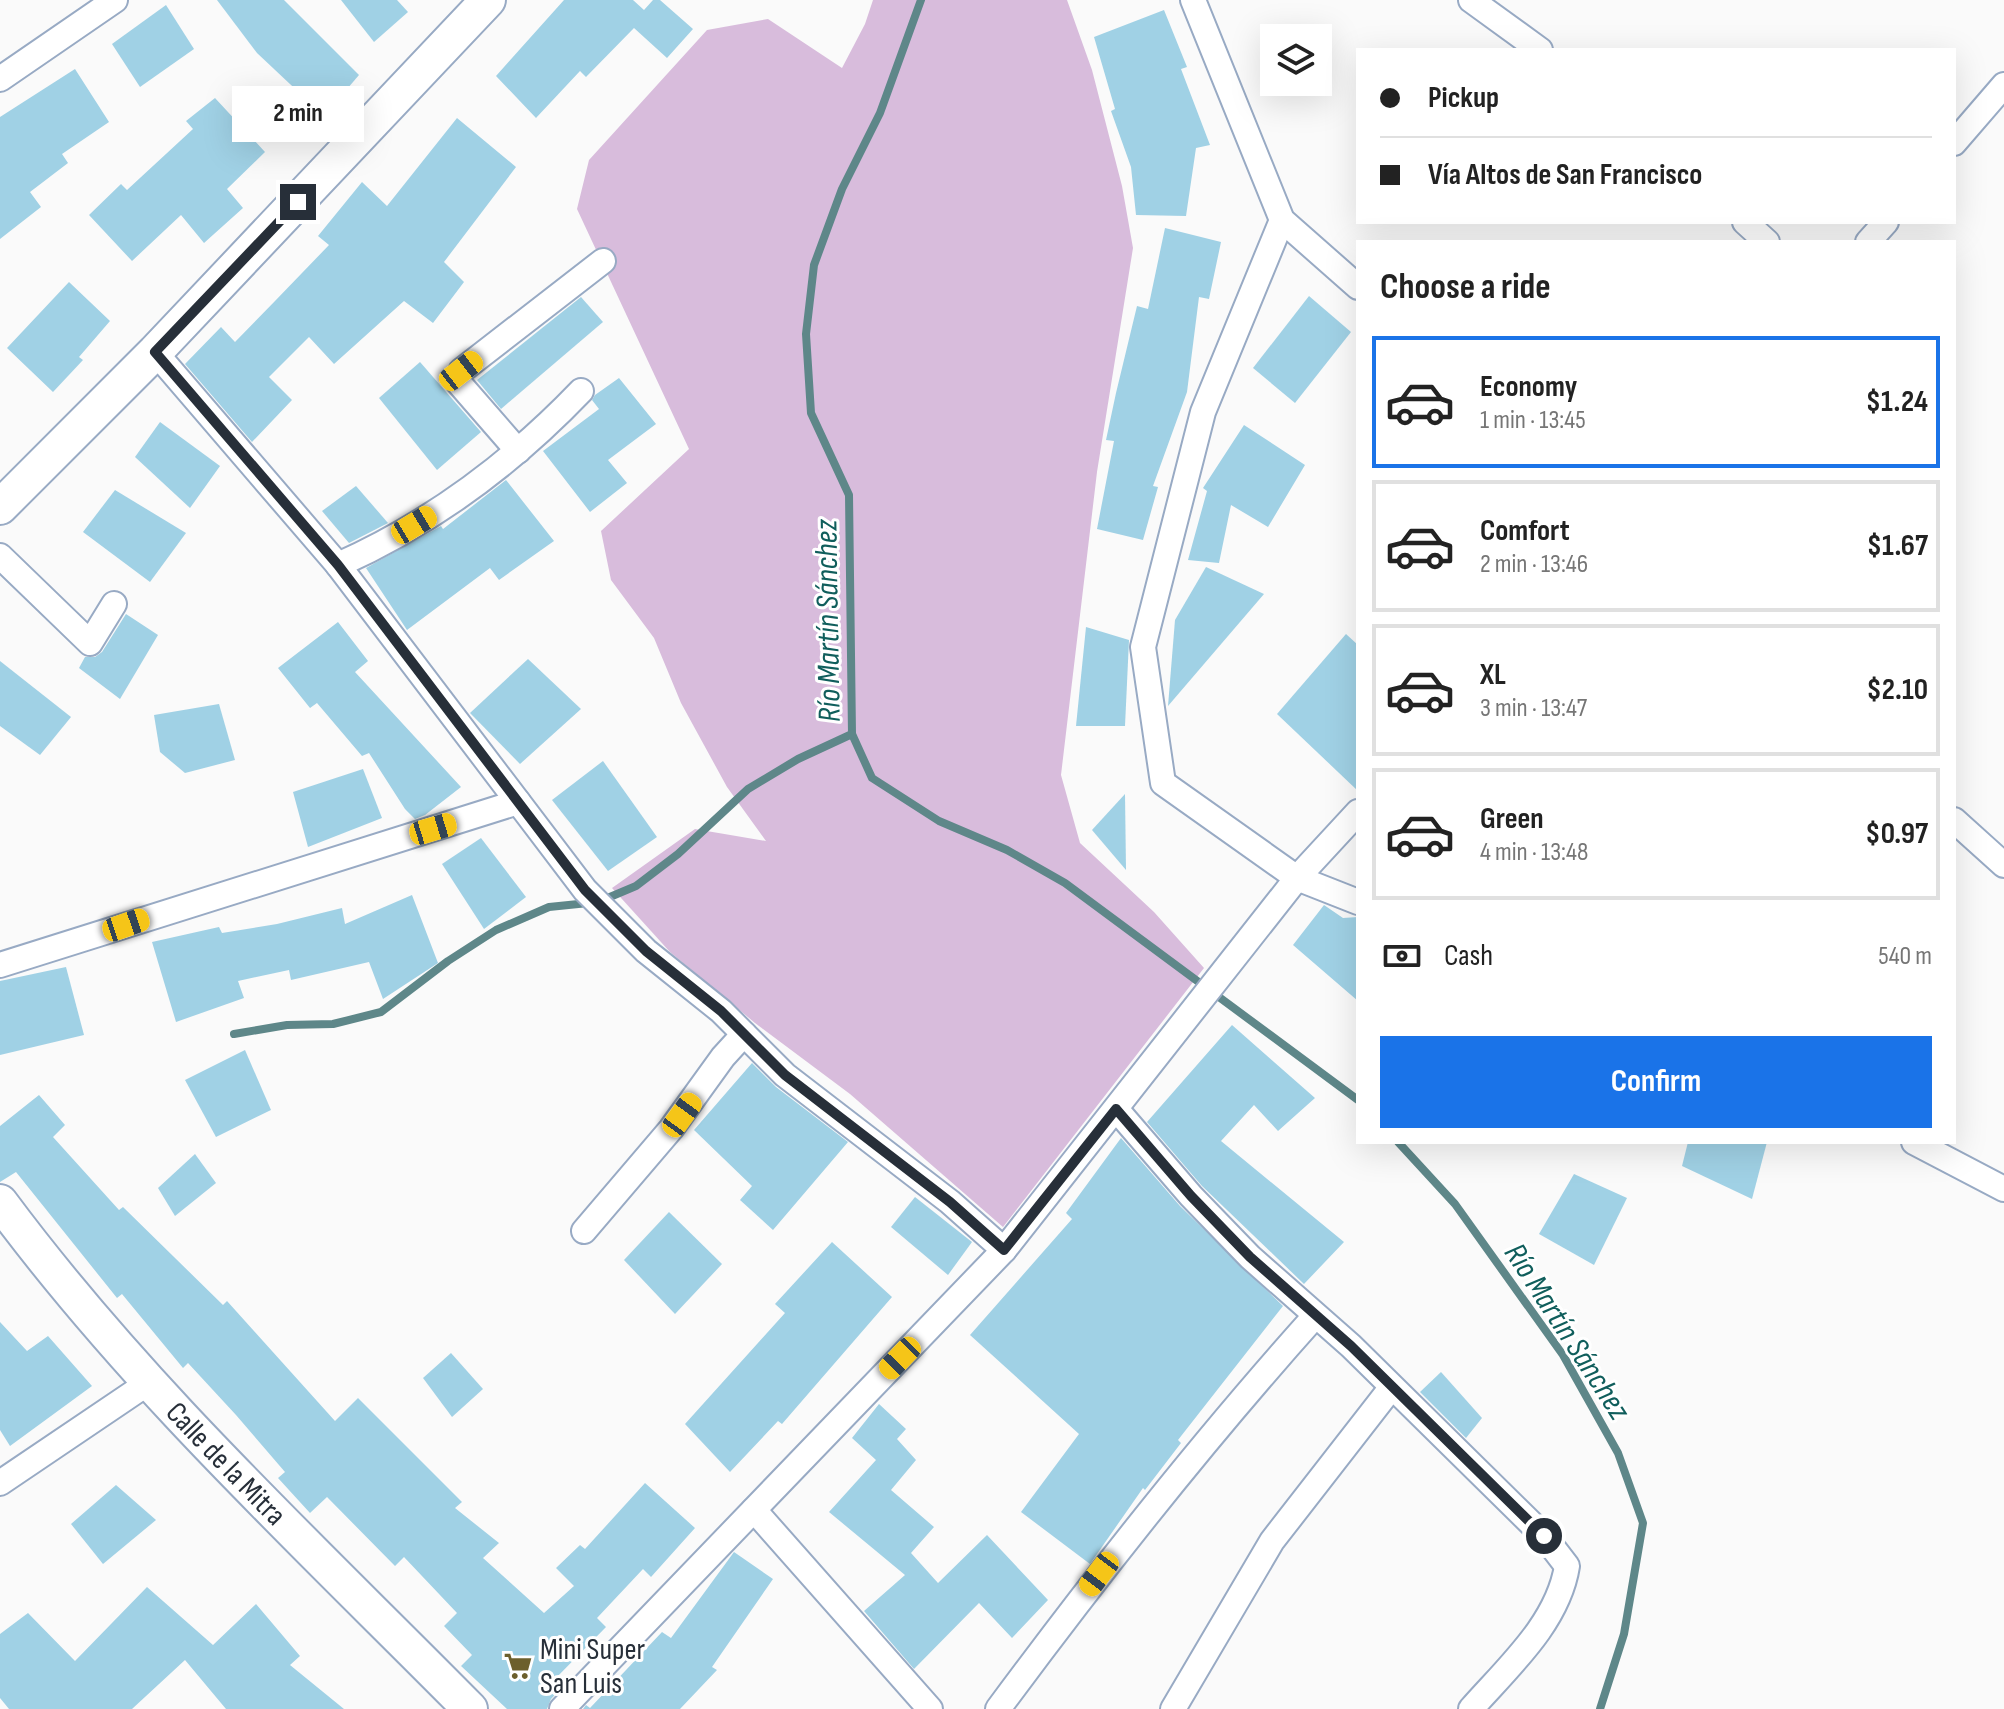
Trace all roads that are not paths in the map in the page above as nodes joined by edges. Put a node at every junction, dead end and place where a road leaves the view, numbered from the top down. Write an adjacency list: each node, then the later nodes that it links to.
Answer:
1 (115, 0): 6 (street)
2 (488, 0): 16 (street)
3 (1193, 0): 9 (street)
4 (1471, 0): 5 (street)
5 (1537, 48)
6 (0, 79)
7 (2004, 85): 8 (street)
8 (1956, 141)
9 (1282, 220): 15 (street); 27 (street)
10 (1747, 224): 12 (street)
11 (1884, 224): 13 (street)
12 (1765, 240)
13 (1870, 240)
14 (603, 261): 18 (street)
15 (1356, 285)
16 (155, 352): 19 (street); 21 (street)
17 (581, 391): 18 (street)
18 (518, 451): 21 (street)
19 (0, 507)
20 (0, 556): 22 (street)
21 (338, 565): 23 (street)
22 (114, 604)
23 (518, 802): 29 (street); 30 (street)
24 (1356, 814): 27 (street)
25 (1956, 822): 26 (street)
26 (2004, 865)
27 (1297, 878): 28 (street); 31 (street)
28 (1356, 901)
29 (0, 965)
30 (744, 1034): 35 (street); 36 (street)
31 (1116, 1109): 36 (street); 37 (street)
32 (1918, 1144): 33 (street)
33 (2004, 1189)
34 (0, 1202): 38 (street, Calle de la Mitra)
35 (584, 1231)
36 (1004, 1250): 41 (street)
37 (1315, 1316): 39 (street); 45 (street)
38 (148, 1383): 40 (street); 42 (street, Calle de la Mitra)
39 (1391, 1388): 46 (street); 47 (street)
40 (0, 1483)
41 (754, 1510): 43 (street); 44 (street)
42 (470, 1709)
43 (562, 1709)
44 (930, 1709)
45 (998, 1709)
46 (1173, 1709)
47 (1471, 1709)

